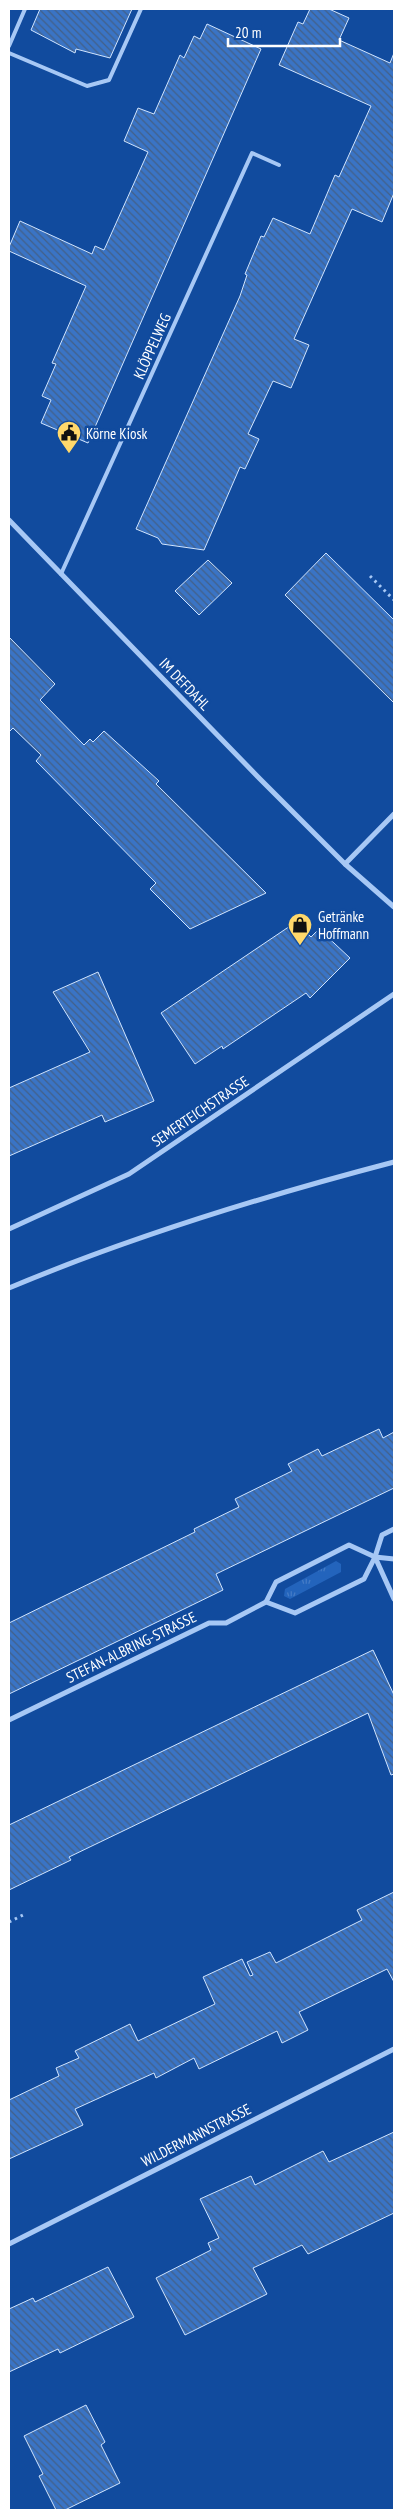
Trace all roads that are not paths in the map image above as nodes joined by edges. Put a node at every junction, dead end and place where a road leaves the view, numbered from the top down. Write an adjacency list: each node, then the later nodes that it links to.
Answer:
1 (25, 9): 3 (lane)
2 (141, 9): 4 (lane)
3 (9, 46)
4 (9, 53)
5 (278, 165): 7 (lane, KLÖPPELWEG)
6 (9, 520): 7 (street, IM DEFDAHL)
7 (61, 574): 9 (street, IM DEFDAHL)
8 (394, 814): 9 (street)
9 (345, 864): 10 (street, IM DEFDAHL)
10 (394, 907)
11 (394, 994): 13 (street, SEMERTEICHSTRASSE)
12 (394, 1162): 14 (street)
13 (9, 1229)
14 (9, 1288)
15 (394, 1529): 16 (street)
16 (375, 1557): 17 (street); 18 (street); 19 (street); 19 (street)
17 (394, 1559)
18 (394, 1599)
19 (266, 1602): 20 (street, STEFAN-ALBRING-STRASSE)
20 (9, 1720)
21 (394, 2049): 22 (street, WILDERMANNSTRASSE)
22 (9, 2244)

